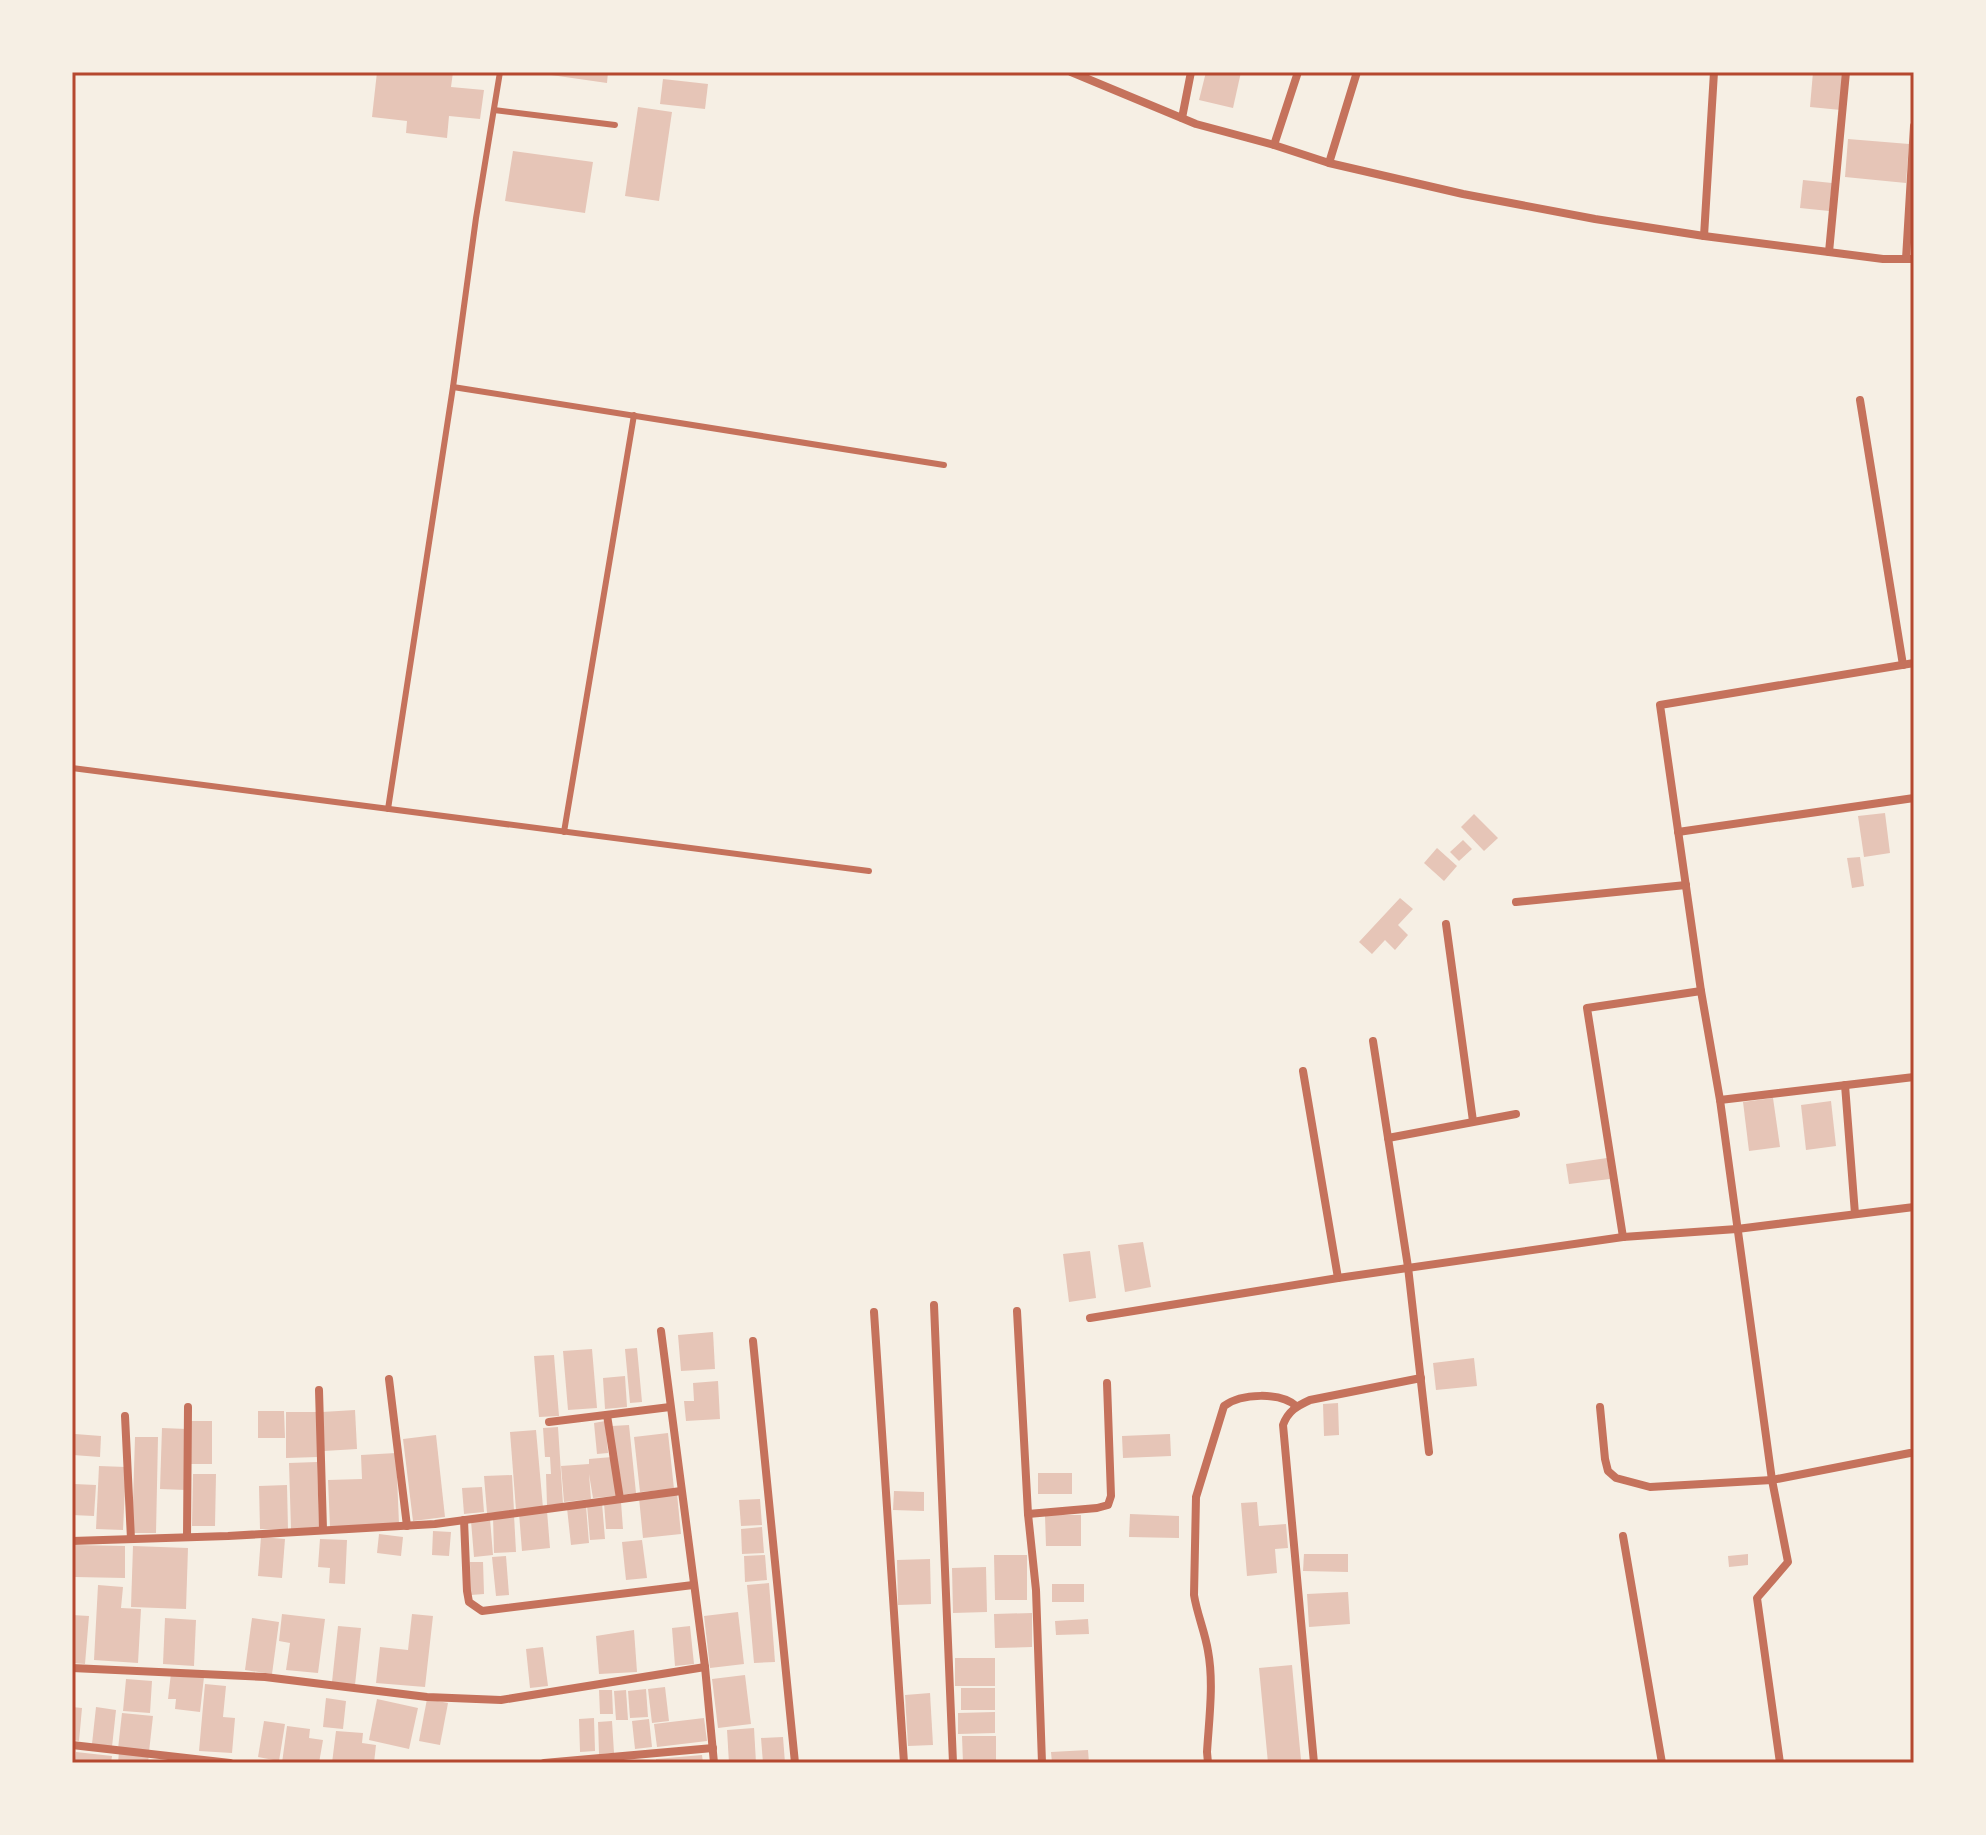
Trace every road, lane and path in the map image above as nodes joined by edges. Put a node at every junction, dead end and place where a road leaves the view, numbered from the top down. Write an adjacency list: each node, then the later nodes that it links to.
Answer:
1 (500, 72): 8 (lane)
2 (1071, 72): 9 (street)
3 (1191, 72): 9 (street)
4 (1298, 72): 12 (street)
5 (1357, 72): 13 (street)
6 (1714, 72): 14 (street)
7 (1846, 72): 15 (street)
8 (494, 110): 10 (lane); 17 (lane)
9 (1182, 118): 12 (street)
10 (615, 125)
11 (1914, 126): 16 (street)
12 (1274, 145): 13 (street)
13 (1329, 163): 14 (street)
14 (1704, 236): 15 (street)
15 (1829, 252): 16 (street)
16 (1910, 259)
17 (453, 387): 19 (lane); 25 (lane)
18 (1860, 400): 22 (street)
19 (634, 415): 20 (lane); 26 (lane)
20 (944, 465)
21 (1914, 663): 22 (street)
22 (1903, 665): 27 (street)
23 (72, 768): 25 (lane)
24 (1914, 798): 27 (street)
25 (388, 809): 26 (lane)
26 (564, 832): 28 (lane)
27 (1678, 832): 29 (street)
28 (869, 871)
29 (1686, 885): 30 (street); 32 (street)
30 (1516, 902)
31 (1446, 924): 39 (street)
32 (1701, 991): 37 (street); 44 (street)
33 (1373, 1041): 40 (street)
34 (1303, 1071): 46 (street)
35 (1914, 1077): 36 (street)
36 (1845, 1085): 37 (street); 42 (street)
37 (1720, 1100): 43 (street)
38 (1516, 1114): 39 (street)
39 (1473, 1121): 40 (street)
40 (1388, 1138): 45 (street)
41 (1914, 1207): 42 (street)
42 (1855, 1214): 43 (street)
43 (1737, 1229): 44 (street); 66 (street)
44 (1623, 1237): 45 (street)
45 (1408, 1267): 46 (street); 53 (street)
46 (1338, 1278): 50 (street)
47 (934, 1305): 88 (street)
48 (1017, 1311): 69 (street)
49 (874, 1312): 87 (street)
50 (1090, 1318)
51 (661, 1331): 59 (street)
52 (753, 1341): 86 (street)
53 (1421, 1378): 57 (street); 64 (street)
54 (389, 1379): 71 (street)
55 (1107, 1383): 69 (street)
56 (319, 1390): 72 (street)
57 (1296, 1406): 90 (street); 91 (street)
58 (188, 1407): 74 (street)
59 (670, 1407): 61 (street); 67 (street)
60 (1600, 1407): 66 (street)
61 (607, 1415): 63 (street); 68 (street)
62 (125, 1416): 75 (street)
63 (549, 1422)
64 (1429, 1452)
65 (1910, 1453): 66 (street)
66 (1772, 1480): 93 (street)
67 (681, 1491): 68 (street); 77 (street)
68 (620, 1499): 70 (street)
69 (1028, 1514): 89 (street)
70 (464, 1520): 71 (street); 77 (street)
71 (407, 1526): 72 (street)
72 (323, 1530): 74 (street)
73 (1623, 1536): 92 (street)
74 (187, 1537): 75 (street)
75 (131, 1539): 76 (street)
76 (72, 1541)
77 (693, 1585): 78 (street)
78 (705, 1667): 79 (street); 81 (street)
79 (72, 1668)
80 (72, 1745): 82 (street)
81 (713, 1748): 84 (street); 85 (street)
82 (152, 1758): 83 (street)
83 (230, 1763)
84 (544, 1763)
85 (714, 1763)
86 (795, 1763)
87 (904, 1763)
88 (953, 1763)
89 (1042, 1763)
90 (1208, 1763)
91 (1314, 1763)
92 (1662, 1763)
93 (1777, 1763)

